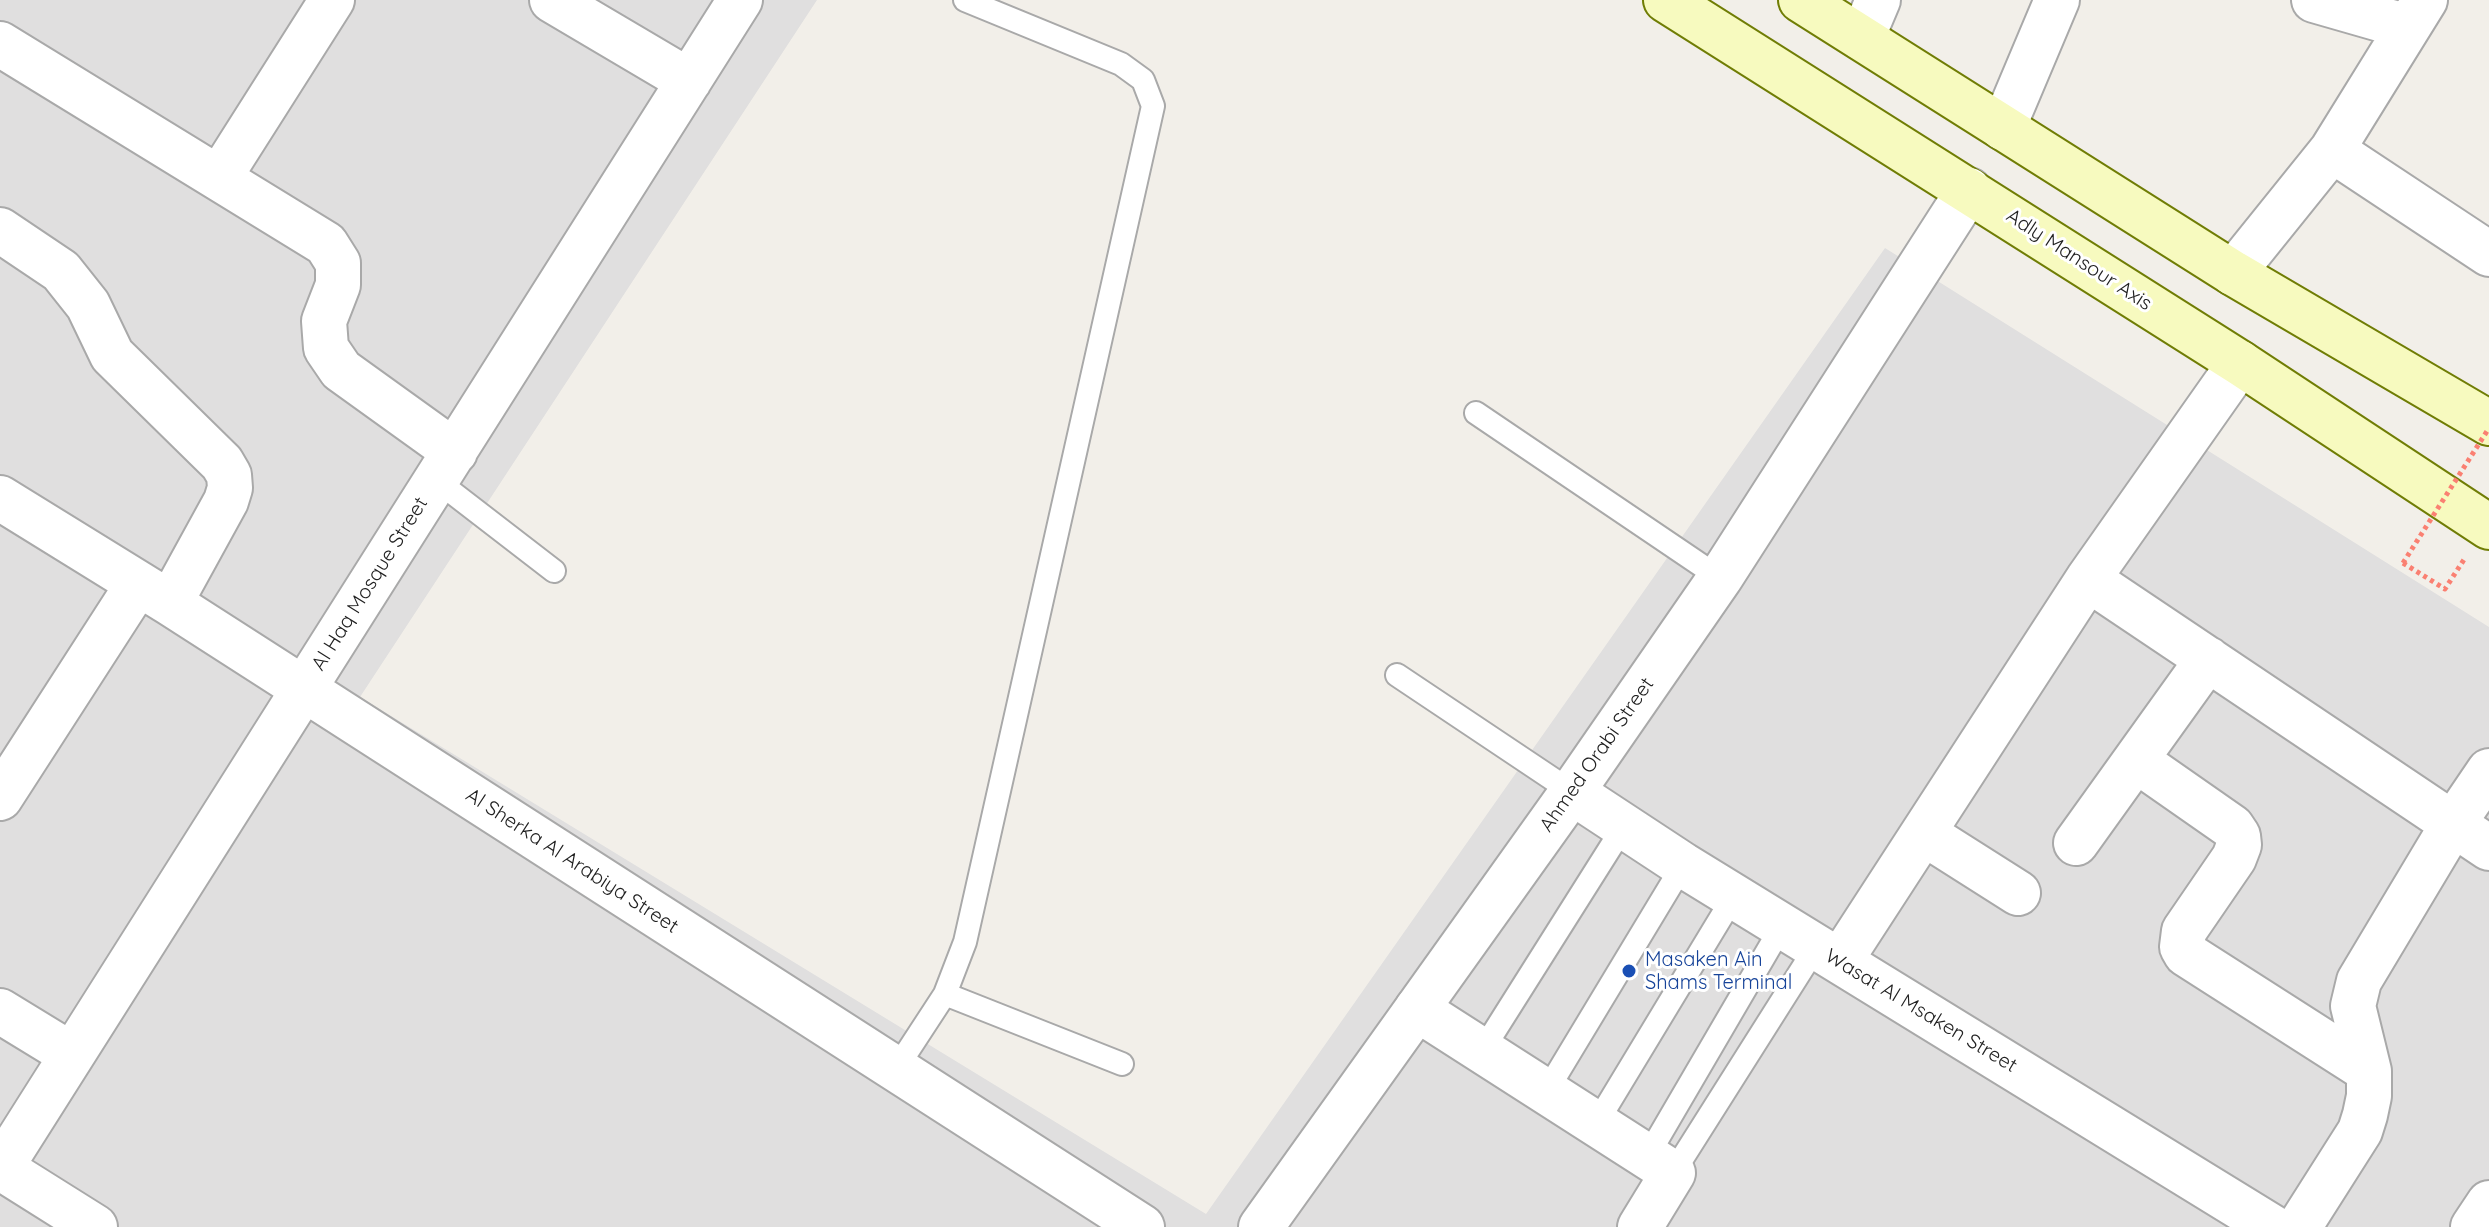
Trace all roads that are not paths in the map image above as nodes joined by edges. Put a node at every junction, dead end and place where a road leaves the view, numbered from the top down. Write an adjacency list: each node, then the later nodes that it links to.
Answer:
1 (332, 0): 15 (street)
2 (552, 0): 12 (street)
3 (740, 0): 12 (street, Al Haq Mosque Street)
4 (965, 0): 46 (lane)
5 (1666, 0): 16 (main road, Adly Mansour Axis)
6 (1801, 0): 10 (main road)
7 (2057, 0): 13 (street)
8 (2314, 0): 9 (street)
9 (2416, 14): 14 (street)
10 (1870, 19): 13 (main road)
11 (0, 44): 15 (street)
12 (689, 81): 23 (street, Al Haq Mosque Street)
13 (2003, 128): 19 (main road)
14 (2332, 150): 18 (street); 19 (street)
15 (219, 178): 23 (street)
16 (1969, 190): 20 (main road, Adly Mansour Axis); 27 (street, Ahmed Orabi Street)
17 (0, 230): 29 (street)
18 (2489, 254)
19 (2233, 273): 22 (main road)
20 (2240, 363): 25 (main road, Adly Mansour Axis); 28 (street)
21 (1476, 413): 27 (lane)
22 (2489, 426)
23 (445, 466): 26 (lane); 32 (street, Al Haq Mosque Street)
24 (5, 512): 29 (street, Al Sherka Al Arabiya Street)
25 (2489, 527)
26 (554, 571)
27 (1720, 578): 35 (street, Ahmed Orabi Street)
28 (2088, 579): 30 (street); 39 (street)
29 (154, 593): 32 (street, Al Sherka Al Arabiya Street); 36 (street)
30 (2208, 659): 33 (street); 37 (street)
31 (1397, 675): 35 (lane)
32 (304, 689): 50 (street, Al Haq Mosque Street); 52 (street, Al Sherka Al Arabiya Street)
33 (2136, 760): 40 (street); 53 (street)
34 (2489, 771): 37 (street)
35 (1572, 792): 38 (street, Wasat Al Msaken Street); 47 (street, Ahmed Orabi Street)
36 (0, 798)
37 (2453, 824): 41 (street); 53 (street)
38 (1624, 826): 42 (street, Wasat Al Msaken Street); 49 (lane)
39 (1925, 834): 43 (street); 45 (street)
40 (2076, 843)
41 (2489, 848)
42 (1683, 865): 44 (street, Wasat Al Msaken Street); 54 (lane)
43 (2018, 893)
44 (1734, 896): 45 (street, Wasat Al Msaken Street); 55 (lane)
45 (1813, 945): 56 (lane); 56 (lane); 63 (street, Wasat Al Msaken Street)
46 (945, 994): 51 (lane); 52 (lane)
47 (1417, 1009): 49 (street); 61 (street, Ahmed Orabi Street)
48 (0, 1011): 50 (street)
49 (1482, 1051): 54 (street)
50 (72, 1055): 57 (street, Al Haq Mosque Street)
51 (1122, 1064)
52 (896, 1069): 59 (street, Al Sherka Al Arabiya Street)
53 (2369, 1071): 64 (street)
54 (1546, 1092): 55 (street)
55 (1596, 1124): 56 (street)
56 (1660, 1165): 62 (street)
57 (0, 1168): 60 (street)
58 (2489, 1203): 65 (street)
59 (1114, 1220)
60 (73, 1221)
61 (1261, 1227)
62 (1640, 1227)
63 (2272, 1227)
64 (2299, 1227)
65 (2473, 1227)

